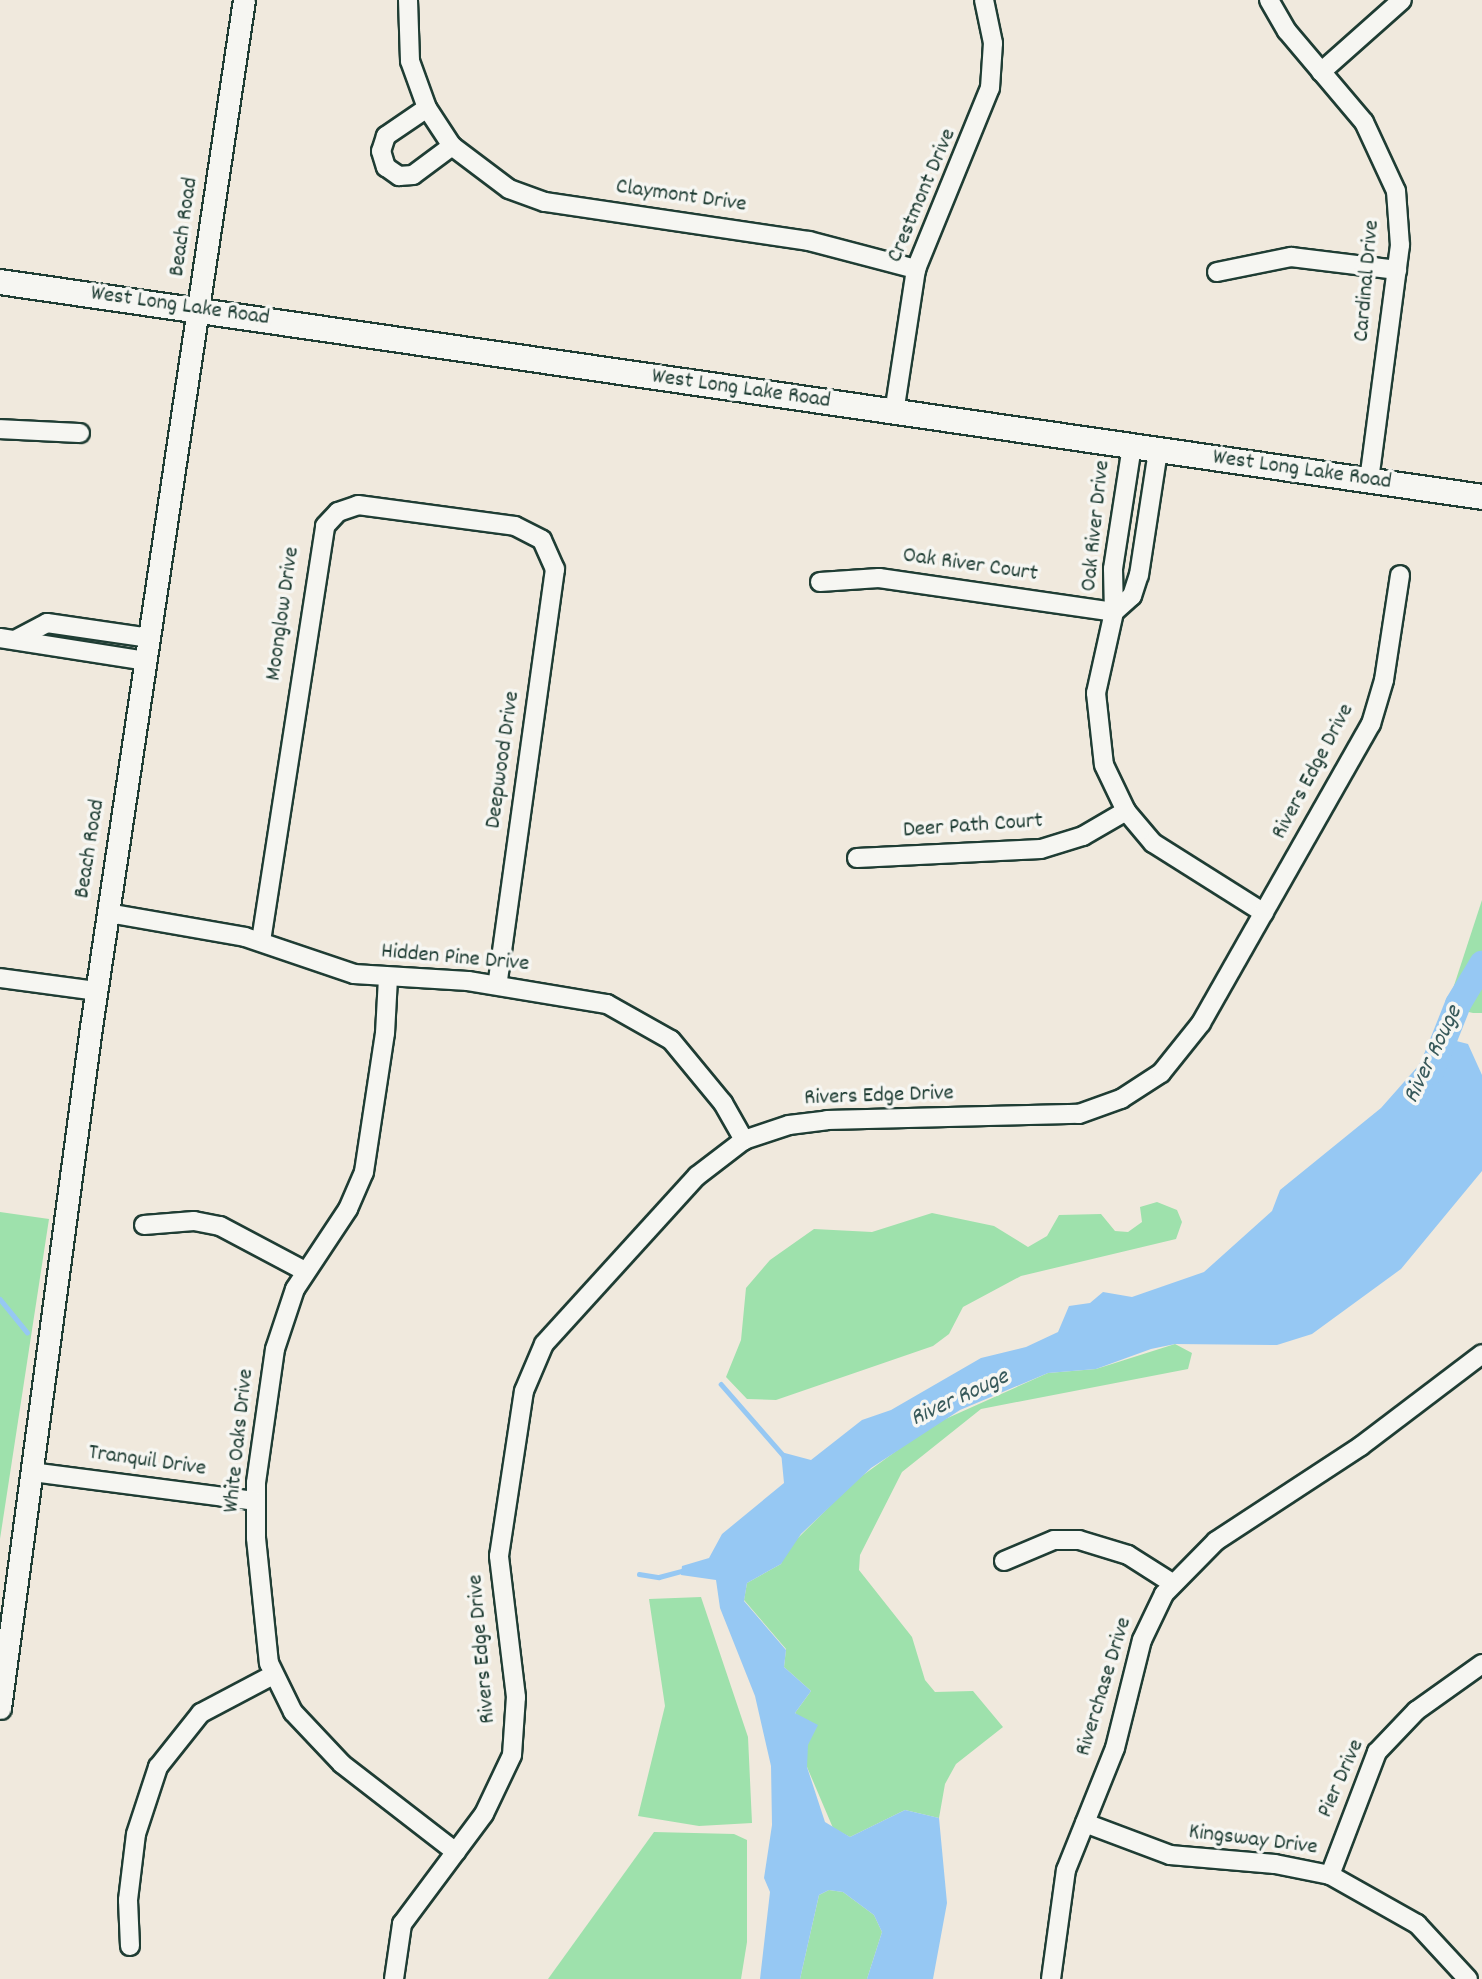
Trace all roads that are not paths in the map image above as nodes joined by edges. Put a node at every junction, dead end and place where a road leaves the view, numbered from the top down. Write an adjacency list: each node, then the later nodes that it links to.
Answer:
1 (244, 0): 13 (street, Beach Road)
2 (408, 0): 7 (street, Claymont Drive)
3 (984, 0): 9 (street, Crestmont Drive)
4 (1269, 0): 6 (street, Cardinal Drive)
5 (1402, 0): 6 (street)
6 (1321, 72): 10 (street, Cardinal Drive)
7 (427, 108): 8 (street, Claymont Drive); 8 (street)
8 (452, 146): 9 (street, Claymont Drive)
9 (916, 269): 14 (street, Crestmont Drive)
10 (1397, 270): 11 (street); 19 (street, Cardinal Drive)
11 (1217, 272)
12 (0, 282): 13 (main road, West Long Lake Road)
13 (199, 310): 14 (main road, West Long Lake Road); 25 (street, Beach Road)
14 (894, 413): 17 (main road, West Long Lake Road)
15 (0, 429): 16 (street)
16 (80, 433)
17 (1132, 446): 18 (main road, West Long Lake Road); 24 (street, Oak River Drive)
18 (1158, 451): 19 (main road, West Long Lake Road); 24 (street, Oak River Drive)
19 (1369, 481): 20 (main road, West Long Lake Road)
20 (1482, 497)
21 (545, 544): 32 (street, Moonglow Drive); 35 (street, Deepwood Drive)
22 (1400, 575): 31 (street, Rivers Edge Drive)
23 (820, 582): 24 (street, Oak River Court)
24 (1114, 612): 28 (street, Oak River Drive)
25 (150, 638): 26 (street); 27 (street, Beach Road)
26 (8, 639): 27 (street)
27 (147, 661): 30 (street, Beach Road)
28 (1126, 811): 29 (street, Deer Path Court); 31 (street, Oak River Drive)
29 (857, 858)
30 (108, 913): 32 (street, Hidden Pine Drive); 36 (street, Beach Road)
31 (1264, 913): 37 (street, Rivers Edge Drive)
32 (261, 941): 34 (street, Hidden Pine Drive)
33 (0, 978): 36 (street)
34 (388, 978): 35 (street, Hidden Pine Drive); 39 (street, White Oaks Drive)
35 (498, 985): 37 (street, Hidden Pine Drive)
36 (96, 991): 41 (street, Beach Road)
37 (744, 1140): 49 (street, Rivers Edge Drive)
38 (144, 1225): 39 (street)
39 (305, 1270): 42 (street, White Oaks Drive)
40 (1482, 1354): 44 (street, Riverchase Drive)
41 (32, 1472): 42 (street, Tranquil Drive); 47 (street, Beach Road)
42 (255, 1501): 46 (street, White Oaks Drive)
43 (1004, 1561): 44 (street)
44 (1172, 1583): 48 (street, Riverchase Drive)
45 (1482, 1664): 50 (street, Pier Drive)
46 (273, 1675): 49 (street, White Oaks Drive); 51 (street)
47 (0, 1703)
48 (1085, 1823): 50 (street, Kingsway Drive); 53 (street, Riverchase Drive)
49 (456, 1852): 52 (street, Rivers Edge Drive)
50 (1330, 1875): 54 (street, Kingsway Drive)
51 (130, 1946)
52 (394, 1979)
53 (1051, 1979)
54 (1468, 1979)

